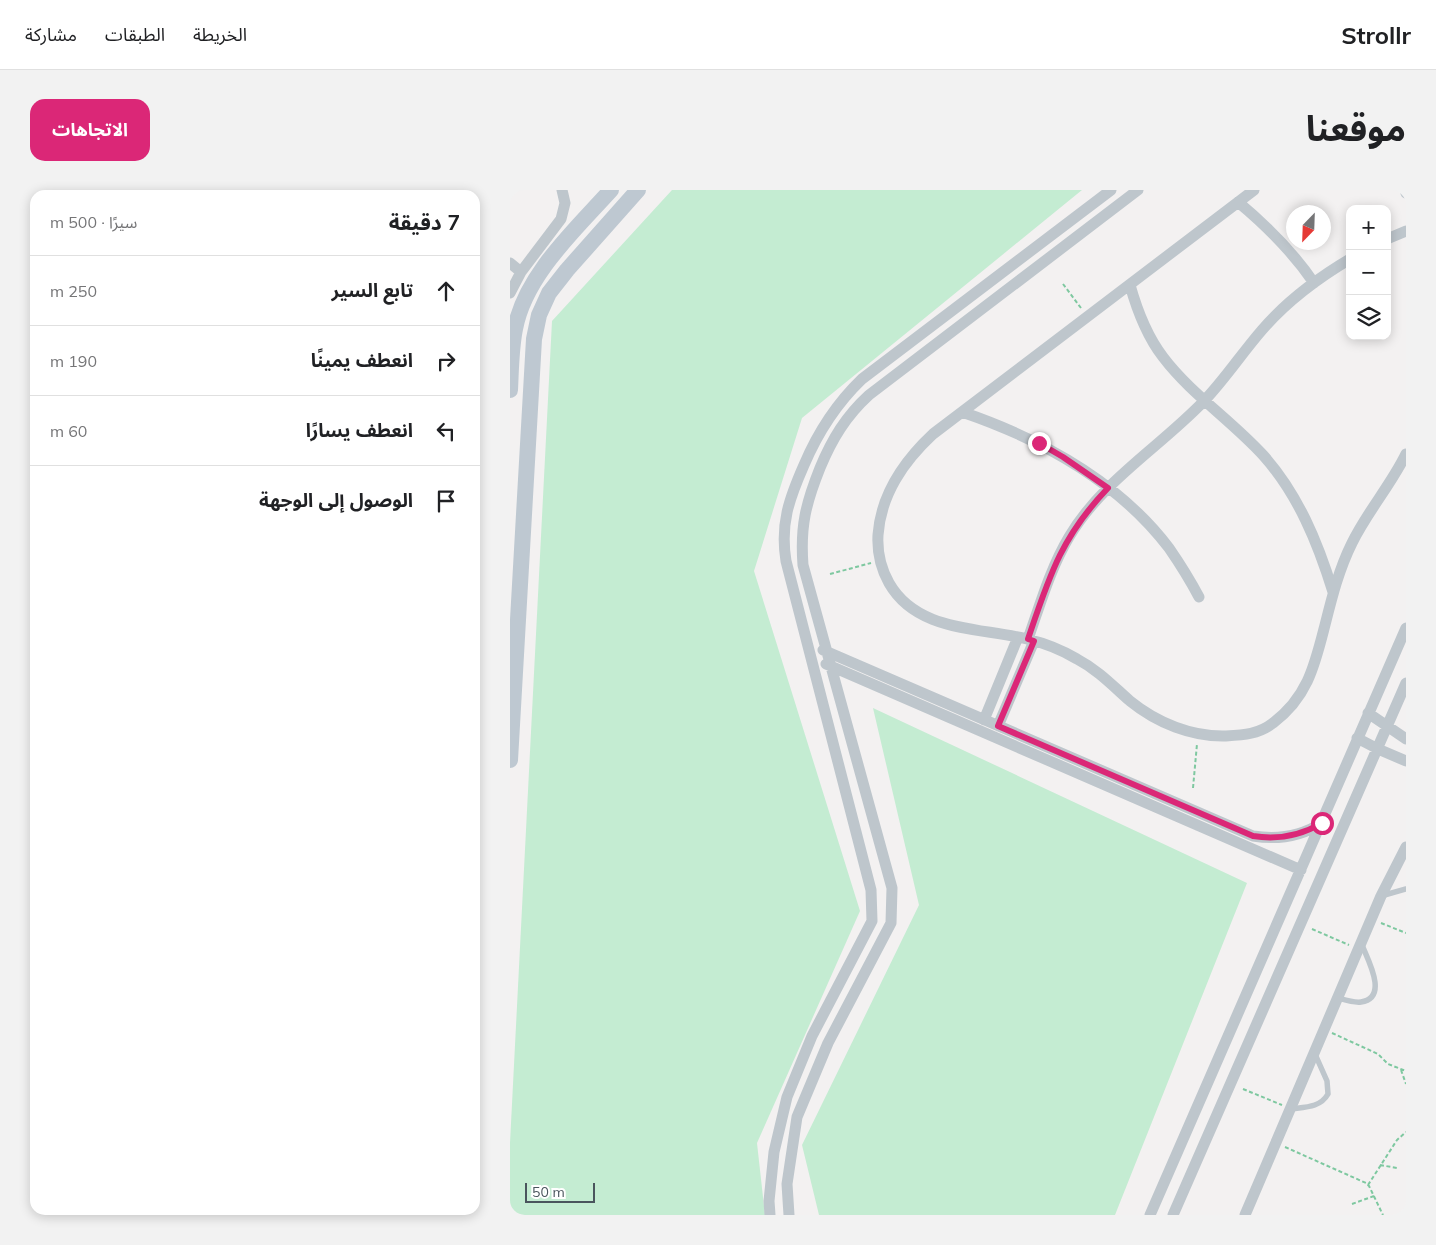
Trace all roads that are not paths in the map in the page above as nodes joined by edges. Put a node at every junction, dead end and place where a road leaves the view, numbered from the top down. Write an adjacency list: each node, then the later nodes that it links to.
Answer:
1 (562, 190): 12 (street)
2 (611, 190): 16 (street)
3 (638, 190): 29 (street)
4 (1111, 190): 25 (street)
5 (1138, 190): 26 (street)
6 (1254, 190): 7 (street)
7 (1238, 202): 13 (street); 14 (street)
8 (1406, 231): 9 (street)
9 (1391, 237)
10 (1346, 262): 13 (street)
11 (510, 263): 12 (street)
12 (521, 272): 15 (street)
13 (1314, 283): 17 (street)
14 (1130, 285): 17 (street); 18 (street)
15 (510, 292)
16 (510, 390)
17 (1205, 401): 20 (street); 21 (street)
18 (962, 412): 20 (street); 24 (street)
19 (1406, 454): 21 (street)
20 (1108, 488): 22 (street); 24 (street)
21 (1334, 592): 24 (street)
22 (1199, 597)
23 (1406, 628): 31 (street)
24 (1026, 639): 32 (street); 33 (street)
25 (808, 643): 26 (street); 27 (street)
26 (827, 651): 28 (street); 32 (street)
27 (811, 657): 28 (street); 49 (street)
28 (831, 666): 42 (street); 50 (street)
29 (512, 679): 38 (street)
30 (1406, 683): 34 (street)
31 (1368, 713): 34 (street); 35 (street)
32 (984, 720): 33 (street)
33 (998, 726): 40 (street)
34 (1388, 727): 36 (street); 37 (street)
35 (1357, 738): 37 (street); 40 (street)
36 (1406, 738)
37 (1378, 749): 39 (street); 52 (street)
38 (510, 760)
39 (1406, 761)
40 (1322, 823): 42 (street)
41 (1406, 847): 44 (street)
42 (1301, 870): 51 (street)
43 (1406, 889): 44 (lane)
44 (1381, 896): 45 (street)
45 (1360, 946): 46 (street); 46 (lane)
46 (1338, 998): 47 (street)
47 (1314, 1052): 48 (street); 48 (lane)
48 (1290, 1108): 53 (street)
49 (770, 1215)
50 (789, 1215)
51 (1150, 1215)
52 (1173, 1215)
53 (1245, 1215)

